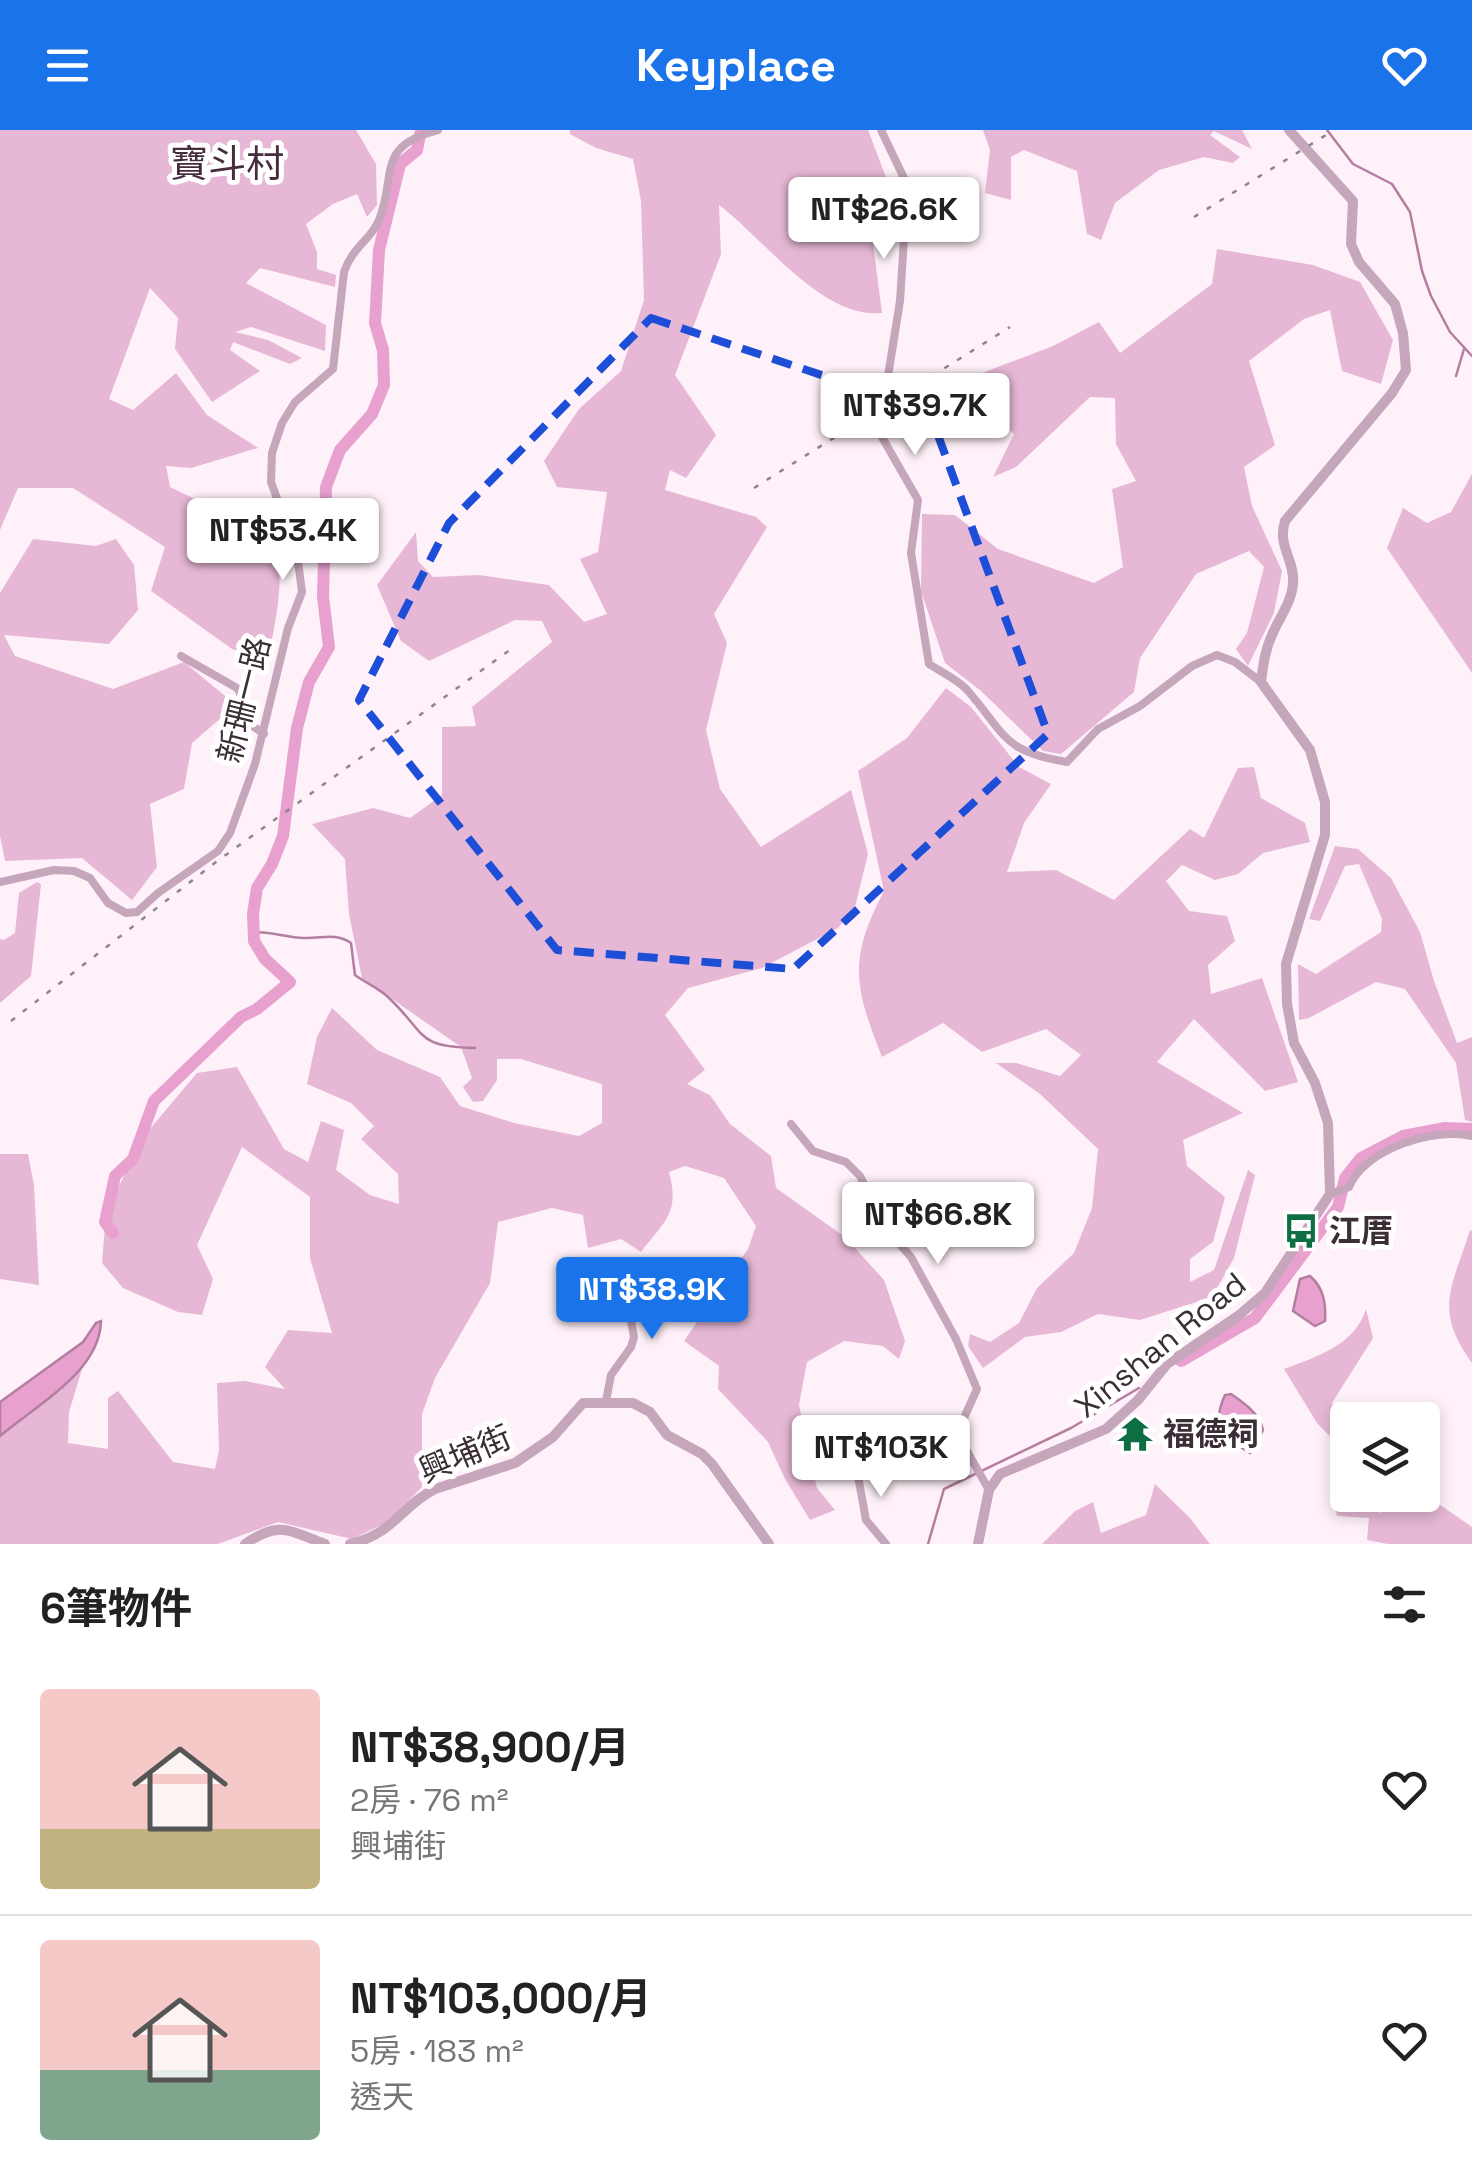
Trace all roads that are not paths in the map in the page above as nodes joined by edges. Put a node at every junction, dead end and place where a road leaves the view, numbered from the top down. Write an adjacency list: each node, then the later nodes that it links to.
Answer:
1 (438, 130): 8 (street, 新珊一路)
2 (881, 130): 4 (street)
3 (1289, 130): 7 (street)
4 (885, 395)
5 (883, 419): 7 (street)
6 (181, 656): 8 (street)
7 (1261, 682): 12 (street)
8 (264, 734): 9 (street, 新珊一路)
9 (0, 882)
10 (791, 1124): 16 (street)
11 (1472, 1136): 12 (street)
12 (1337, 1193): 16 (street, Xinshan Road)
13 (622, 1276): 14 (street)
14 (606, 1401): 19 (street, 興埔街); 20 (street)
15 (856, 1465): 21 (street)
16 (986, 1486): 22 (street)
17 (244, 1544): 18 (street)
18 (325, 1544)
19 (350, 1544)
20 (769, 1544)
21 (886, 1544)
22 (978, 1544)

